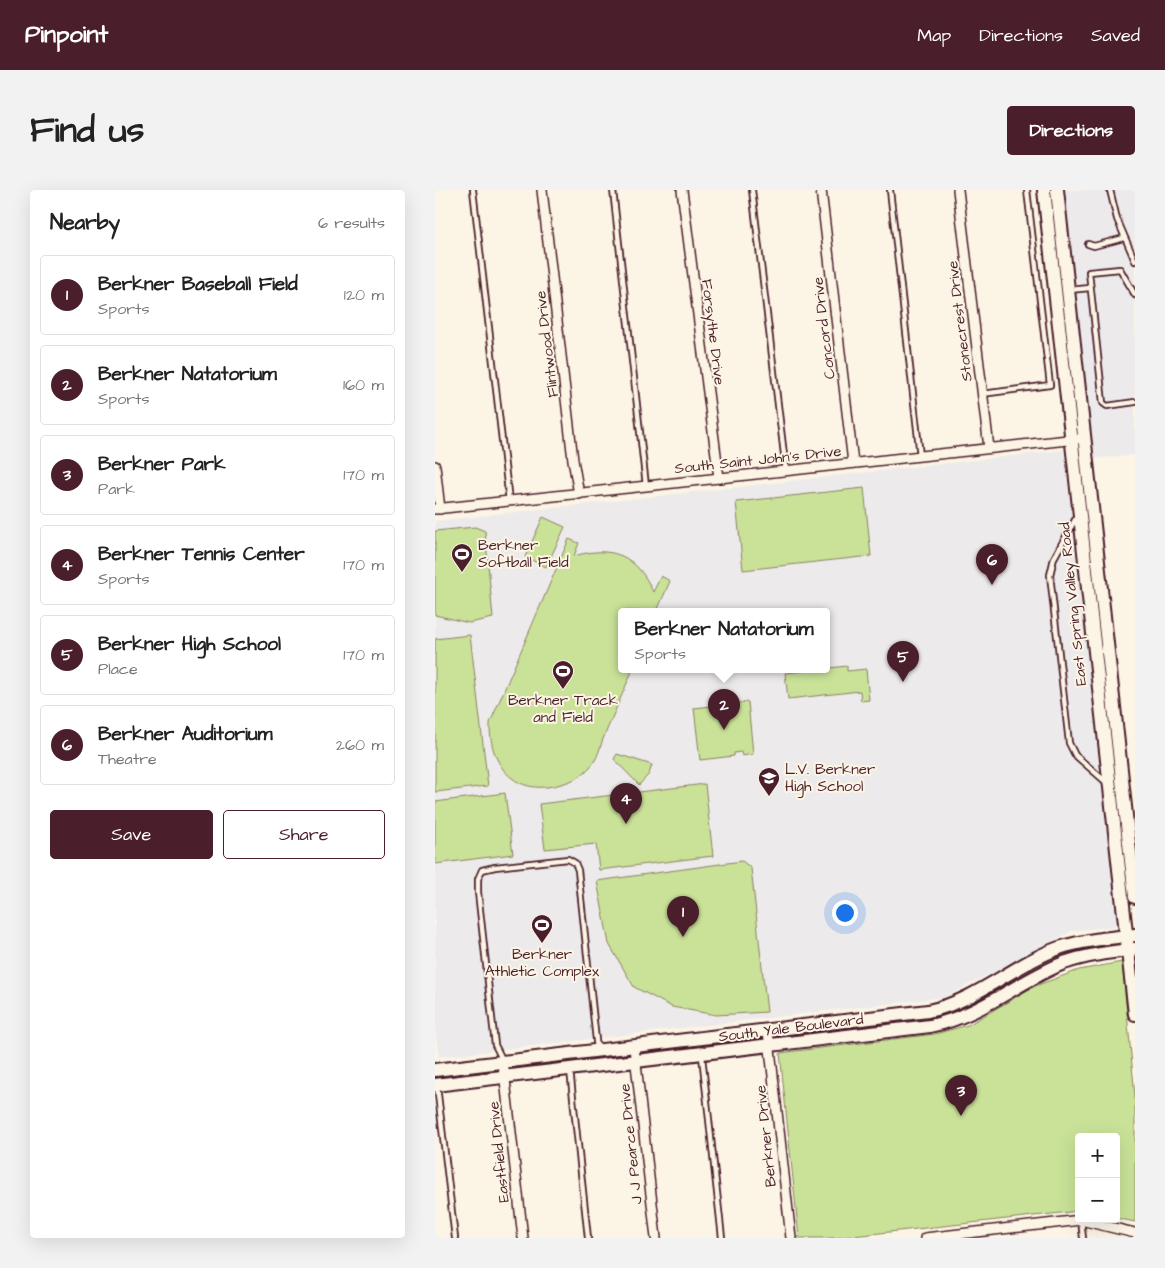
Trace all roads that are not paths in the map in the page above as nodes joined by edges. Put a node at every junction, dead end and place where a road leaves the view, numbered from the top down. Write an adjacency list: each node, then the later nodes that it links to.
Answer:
1 (473, 190): 31 (lane)
2 (543, 190): 30 (street, Flintwood Drive)
3 (613, 190): 29 (lane)
4 (682, 190): 28 (street, Forsythe Drive)
5 (752, 190): 27 (lane)
6 (821, 190): 25 (street, Concord Drive)
7 (890, 190): 24 (lane)
8 (958, 190): 19 (street, Stonecrest Drive)
9 (1027, 190): 19 (lane)
10 (1044, 190): 17 (street, East Spring Valley Road)
11 (1057, 190): 17 (street, East Spring Valley Road)
12 (1110, 190): 13 (lane)
13 (1124, 238): 14 (lane); 15 (lane)
14 (1088, 244)
15 (1135, 261)
16 (1090, 288): 17 (lane); 18 (lane); 20 (lane)
17 (1062, 291): 21 (street, East Spring Valley Road); 22 (street, East Spring Valley Road)
18 (1135, 295)
19 (982, 394): 23 (street, Stonecrest Drive)
20 (1135, 402)
21 (1085, 439): 22 (street, South Saint John's Drive); 35 (street, East Spring Valley Road)
22 (1071, 440): 23 (street, South Saint John's Drive); 33 (street, East Spring Valley Road)
23 (989, 448): 24 (street, South Saint John's Drive)
24 (920, 456): 25 (street, South Saint John's Drive)
25 (853, 463): 27 (street, South Saint John's Drive)
26 (435, 466): 32 (street)
27 (786, 471): 28 (street, South Saint John's Drive)
28 (719, 478): 29 (street, South Saint John's Drive)
29 (646, 486): 30 (street, South Saint John's Drive)
30 (579, 494): 31 (street, South Saint John's Drive)
31 (509, 501): 32 (street, South Saint John's Drive)
32 (438, 509)
33 (1079, 512): 34 (street, East Spring Valley Road); 34 (lane)
34 (1110, 786): 36 (street, East Spring Valley Road)
35 (1135, 897)
36 (1131, 935): 37 (street, East Spring Valley Road); 38 (street, South Yale Boulevard)
37 (1132, 949): 39 (street, East Spring Valley Road); 40 (street, South Yale Boulevard)
38 (962, 1000): 40 (street); 41 (street, South Yale Boulevard)
39 (1135, 1014)
40 (968, 1015): 43 (street, South Yale Boulevard)
41 (791, 1028): 42 (street, South Yale Boulevard); 43 (lane)
42 (769, 1031): 44 (street, Berkner Drive); 45 (street, South Yale Boulevard)
43 (794, 1044): 44 (street, South Yale Boulevard)
44 (770, 1046): 47 (street, South Yale Boulevard); 63 (street, Berkner Drive)
45 (634, 1047): 46 (street, South Yale Boulevard); 49 (street, J J Pearce Drive)
46 (597, 1051): 48 (street, South Yale Boulevard); 48 (lane)
47 (702, 1054): 49 (street, South Yale Boulevard); 62 (lane)
48 (503, 1062): 50 (street, South Yale Boulevard); 52 (street, Eastfield Drive)
49 (636, 1062): 51 (street, South Yale Boulevard); 61 (street, J J Pearce Drive)
50 (435, 1068)
51 (569, 1070): 52 (street, South Yale Boulevard); 60 (lane)
52 (505, 1077): 53 (street, South Yale Boulevard); 59 (street, Eastfield Drive)
53 (436, 1085): 58 (lane)
54 (1075, 1221): 64 (street)
55 (1081, 1223): 65 (lane)
56 (1093, 1223): 57 (street)
57 (1135, 1233)
58 (455, 1238)
59 (523, 1238)
60 (588, 1238)
61 (656, 1238)
62 (722, 1238)
63 (791, 1238)
64 (925, 1238)
65 (1083, 1238)

